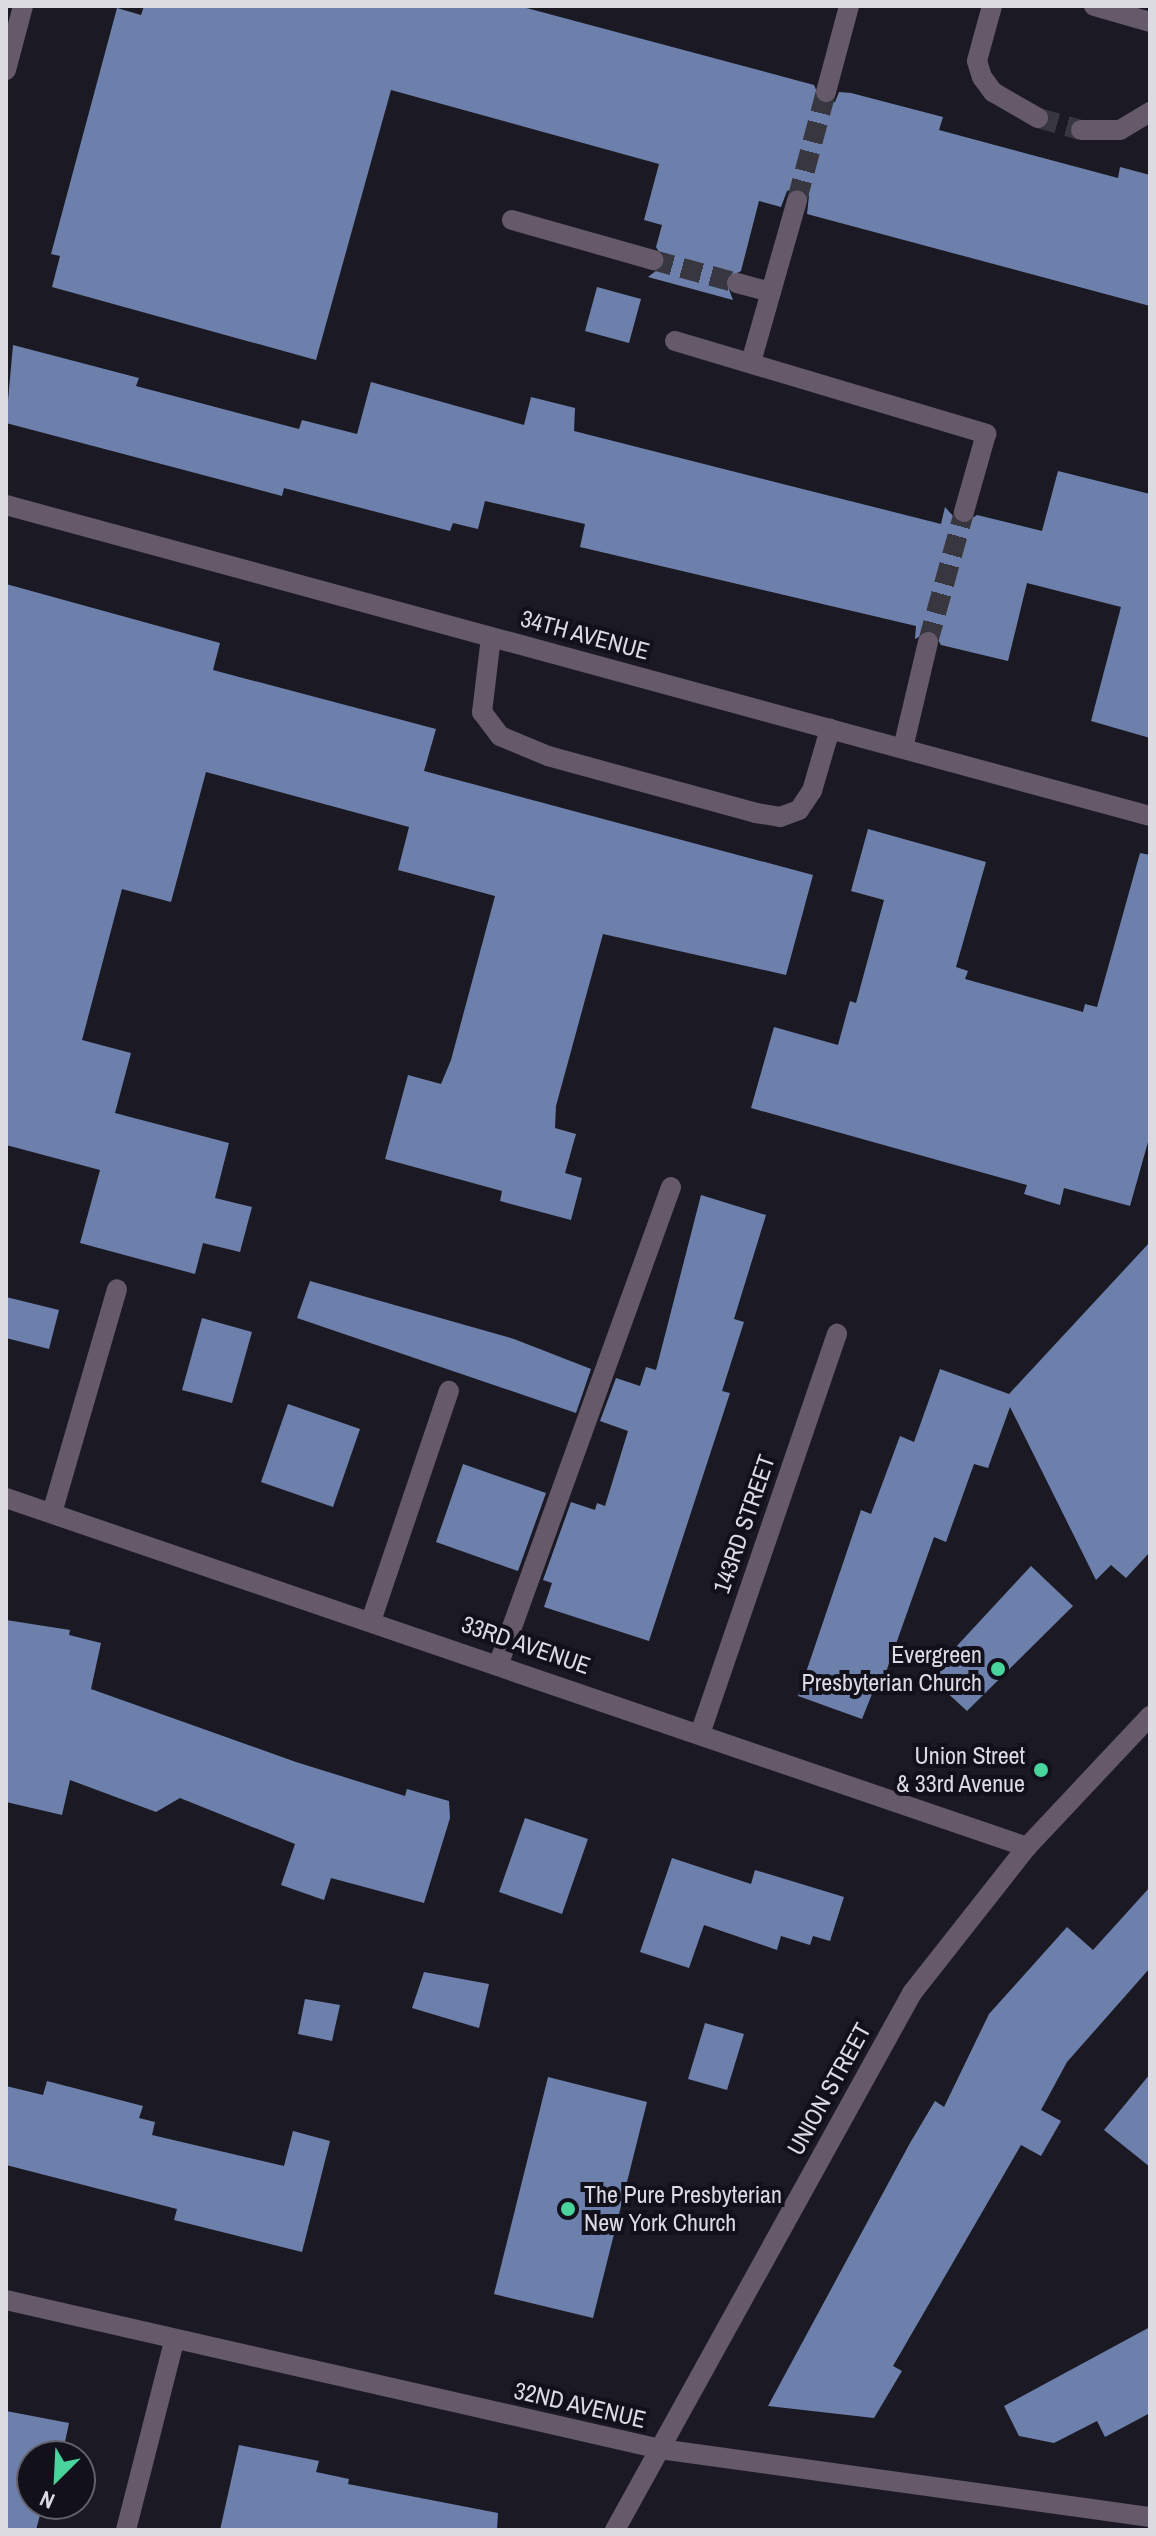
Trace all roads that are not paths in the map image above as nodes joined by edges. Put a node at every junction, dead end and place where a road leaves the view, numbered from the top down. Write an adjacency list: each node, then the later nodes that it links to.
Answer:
1 (23, 6): 6 (street)
2 (849, 6): 7 (street)
3 (992, 6): 9 (street)
4 (1094, 6): 5 (street)
5 (1150, 22)
6 (6, 70)
7 (826, 92)
8 (1150, 112): 10 (street)
9 (1038, 118)
10 (1081, 130)
11 (797, 200): 15 (street)
12 (512, 220): 13 (street)
13 (653, 260)
14 (737, 283): 15 (street)
15 (771, 292): 17 (street)
16 (675, 341): 17 (street)
17 (751, 362): 19 (street)
18 (6, 505): 20 (street, 34TH AVENUE)
19 (964, 512)
20 (491, 637): 22 (street, 34TH AVENUE); 22 (street)
21 (928, 642): 23 (street)
22 (830, 729): 23 (street, 34TH AVENUE)
23 (903, 748): 24 (street, 34TH AVENUE)
24 (1150, 816)
25 (671, 1187): 32 (street)
26 (117, 1289): 30 (street)
27 (837, 1334): 34 (street, 143RD STREET)
28 (449, 1391): 31 (street)
29 (6, 1498): 30 (street, 33RD AVENUE)
30 (52, 1513): 31 (street, 33RD AVENUE)
31 (371, 1621): 32 (street, 33RD AVENUE)
32 (499, 1663): 34 (street, 33RD AVENUE)
33 (1150, 1716): 35 (street, UNION STREET)
34 (701, 1731): 35 (street, 33RD AVENUE)
35 (1027, 1847): 38 (street, UNION STREET)
36 (6, 2300): 37 (street, 32ND AVENUE)
37 (174, 2341): 38 (street, 32ND AVENUE); 40 (street)
38 (660, 2449): 39 (street, 32ND AVENUE); 41 (street, UNION STREET)
39 (1147, 2514)
40 (126, 2530)
41 (615, 2530)

